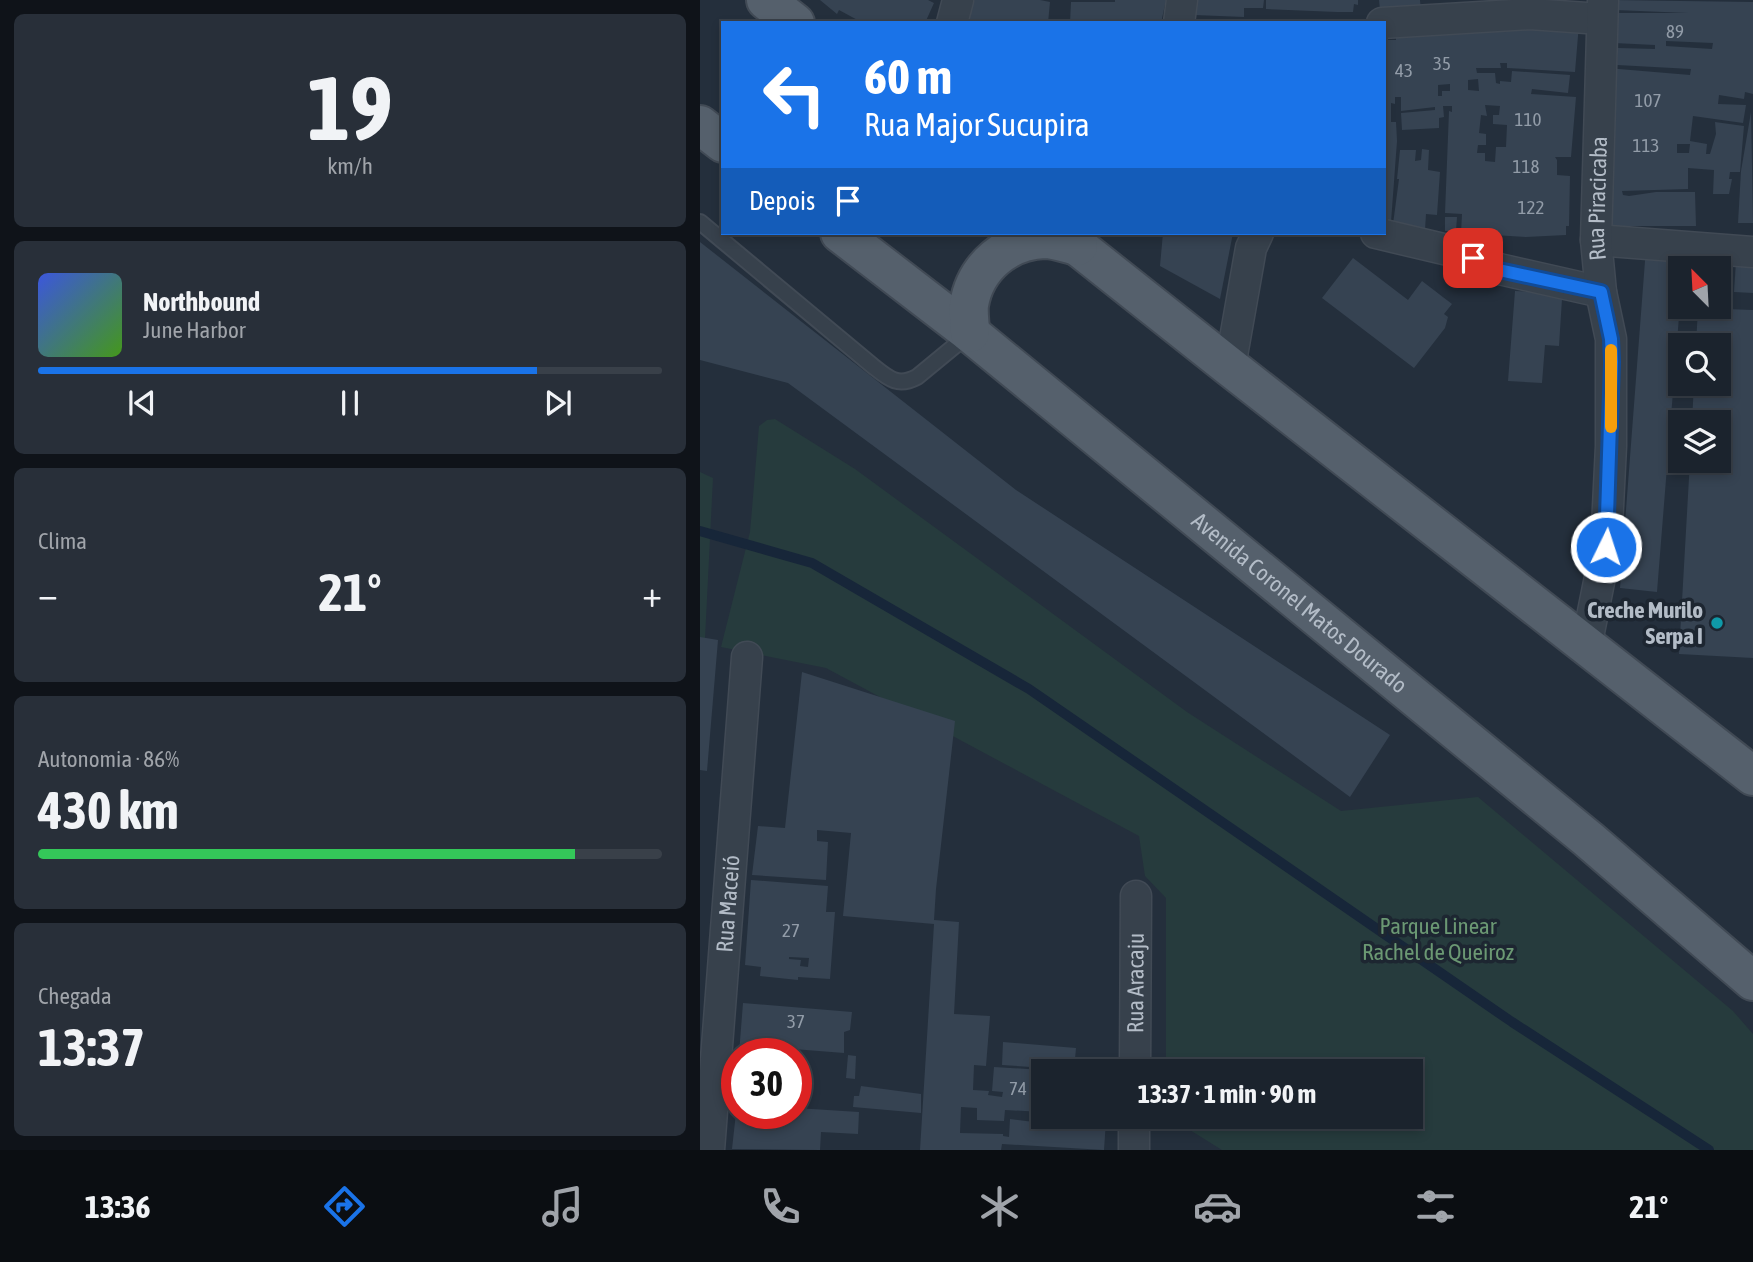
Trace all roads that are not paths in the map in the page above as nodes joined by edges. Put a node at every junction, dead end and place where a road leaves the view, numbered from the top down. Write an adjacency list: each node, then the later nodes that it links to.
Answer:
1 (958, 0): 5 (street)
2 (1182, 0): 6 (street)
3 (1372, 0): 7 (street)
4 (1602, 9): 8 (street); 14 (street, Rua Piracicaba)
5 (952, 21)
6 (1179, 21)
7 (1374, 21)
8 (1386, 23)
9 (700, 222): 17 (lane)
10 (843, 235): 17 (main road, Avenida Coronel Matos Dourado)
11 (1257, 235): 18 (street)
12 (1384, 235): 16 (street)
13 (1069, 239): 17 (main road); 18 (main road)
14 (1596, 240): 15 (street); 16 (street, Rua Piracicaba)
15 (1753, 252)
16 (1601, 292): 19 (street, Rua Piracicaba)
17 (970, 332): 23 (main road, Avenida Coronel Matos Dourado)
18 (1230, 368): 19 (main road)
19 (1586, 647): 21 (main road)
20 (747, 657): 26 (street, Rua Maceió)
21 (1753, 776)
22 (1136, 896): 24 (street, Rua Aracaju)
23 (1753, 981)
24 (1135, 1059)
25 (1134, 1129): 27 (street)
26 (709, 1150)
27 (1134, 1150)

